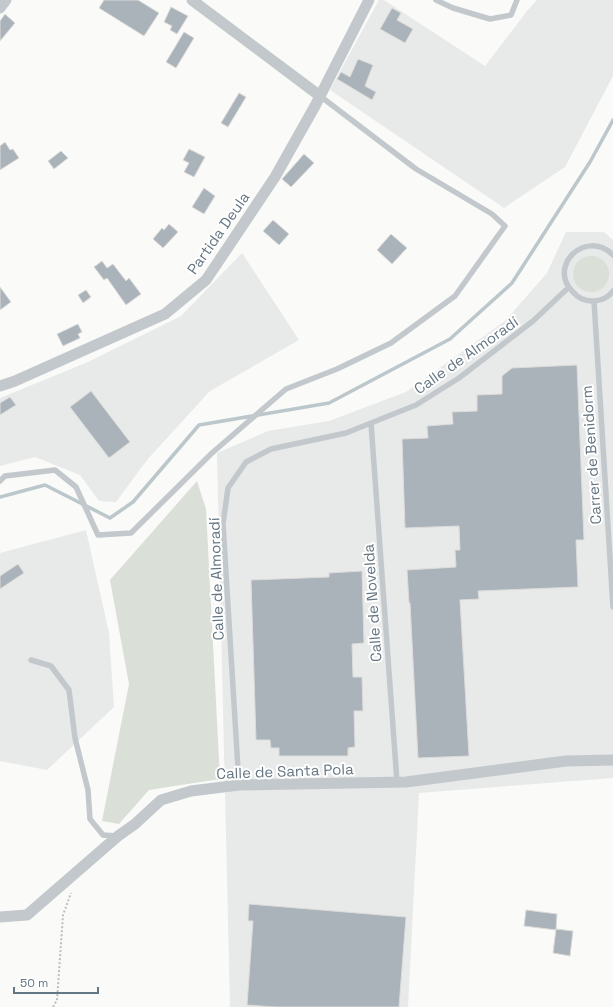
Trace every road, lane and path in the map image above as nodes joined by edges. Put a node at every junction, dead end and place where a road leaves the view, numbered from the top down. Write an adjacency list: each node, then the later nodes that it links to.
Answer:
1 (6, 0): 6 (street)
2 (192, 0): 7 (street)
3 (369, 0): 7 (street, Partida Deula)
4 (436, 0): 5 (lane)
5 (517, 0)
6 (0, 8)
7 (320, 96): 12 (street, Partida Deula); 14 (lane)
8 (613, 255): 9 (lane)
9 (568, 288): 11 (lane); 13 (lane, Calle de Almoradí)
10 (613, 291): 11 (lane)
11 (594, 301): 15 (lane, Carrer de Benidorm)
12 (0, 386)
13 (371, 423): 18 (lane, Calle de Novelda); 19 (lane, Calle de Almoradí)
14 (0, 481)
15 (613, 607)
16 (32, 660): 20 (lane)
17 (613, 760): 18 (street, Calle de Santa Pola)
18 (397, 782): 19 (street, Calle de Santa Pola)
19 (238, 785): 20 (street, Calle de Santa Pola)
20 (118, 836): 21 (street, Calle de Santa Pola)
21 (78, 870): 22 (street, Calle de Santa Pola); 23 (path)
22 (0, 917)
23 (53, 1007)

